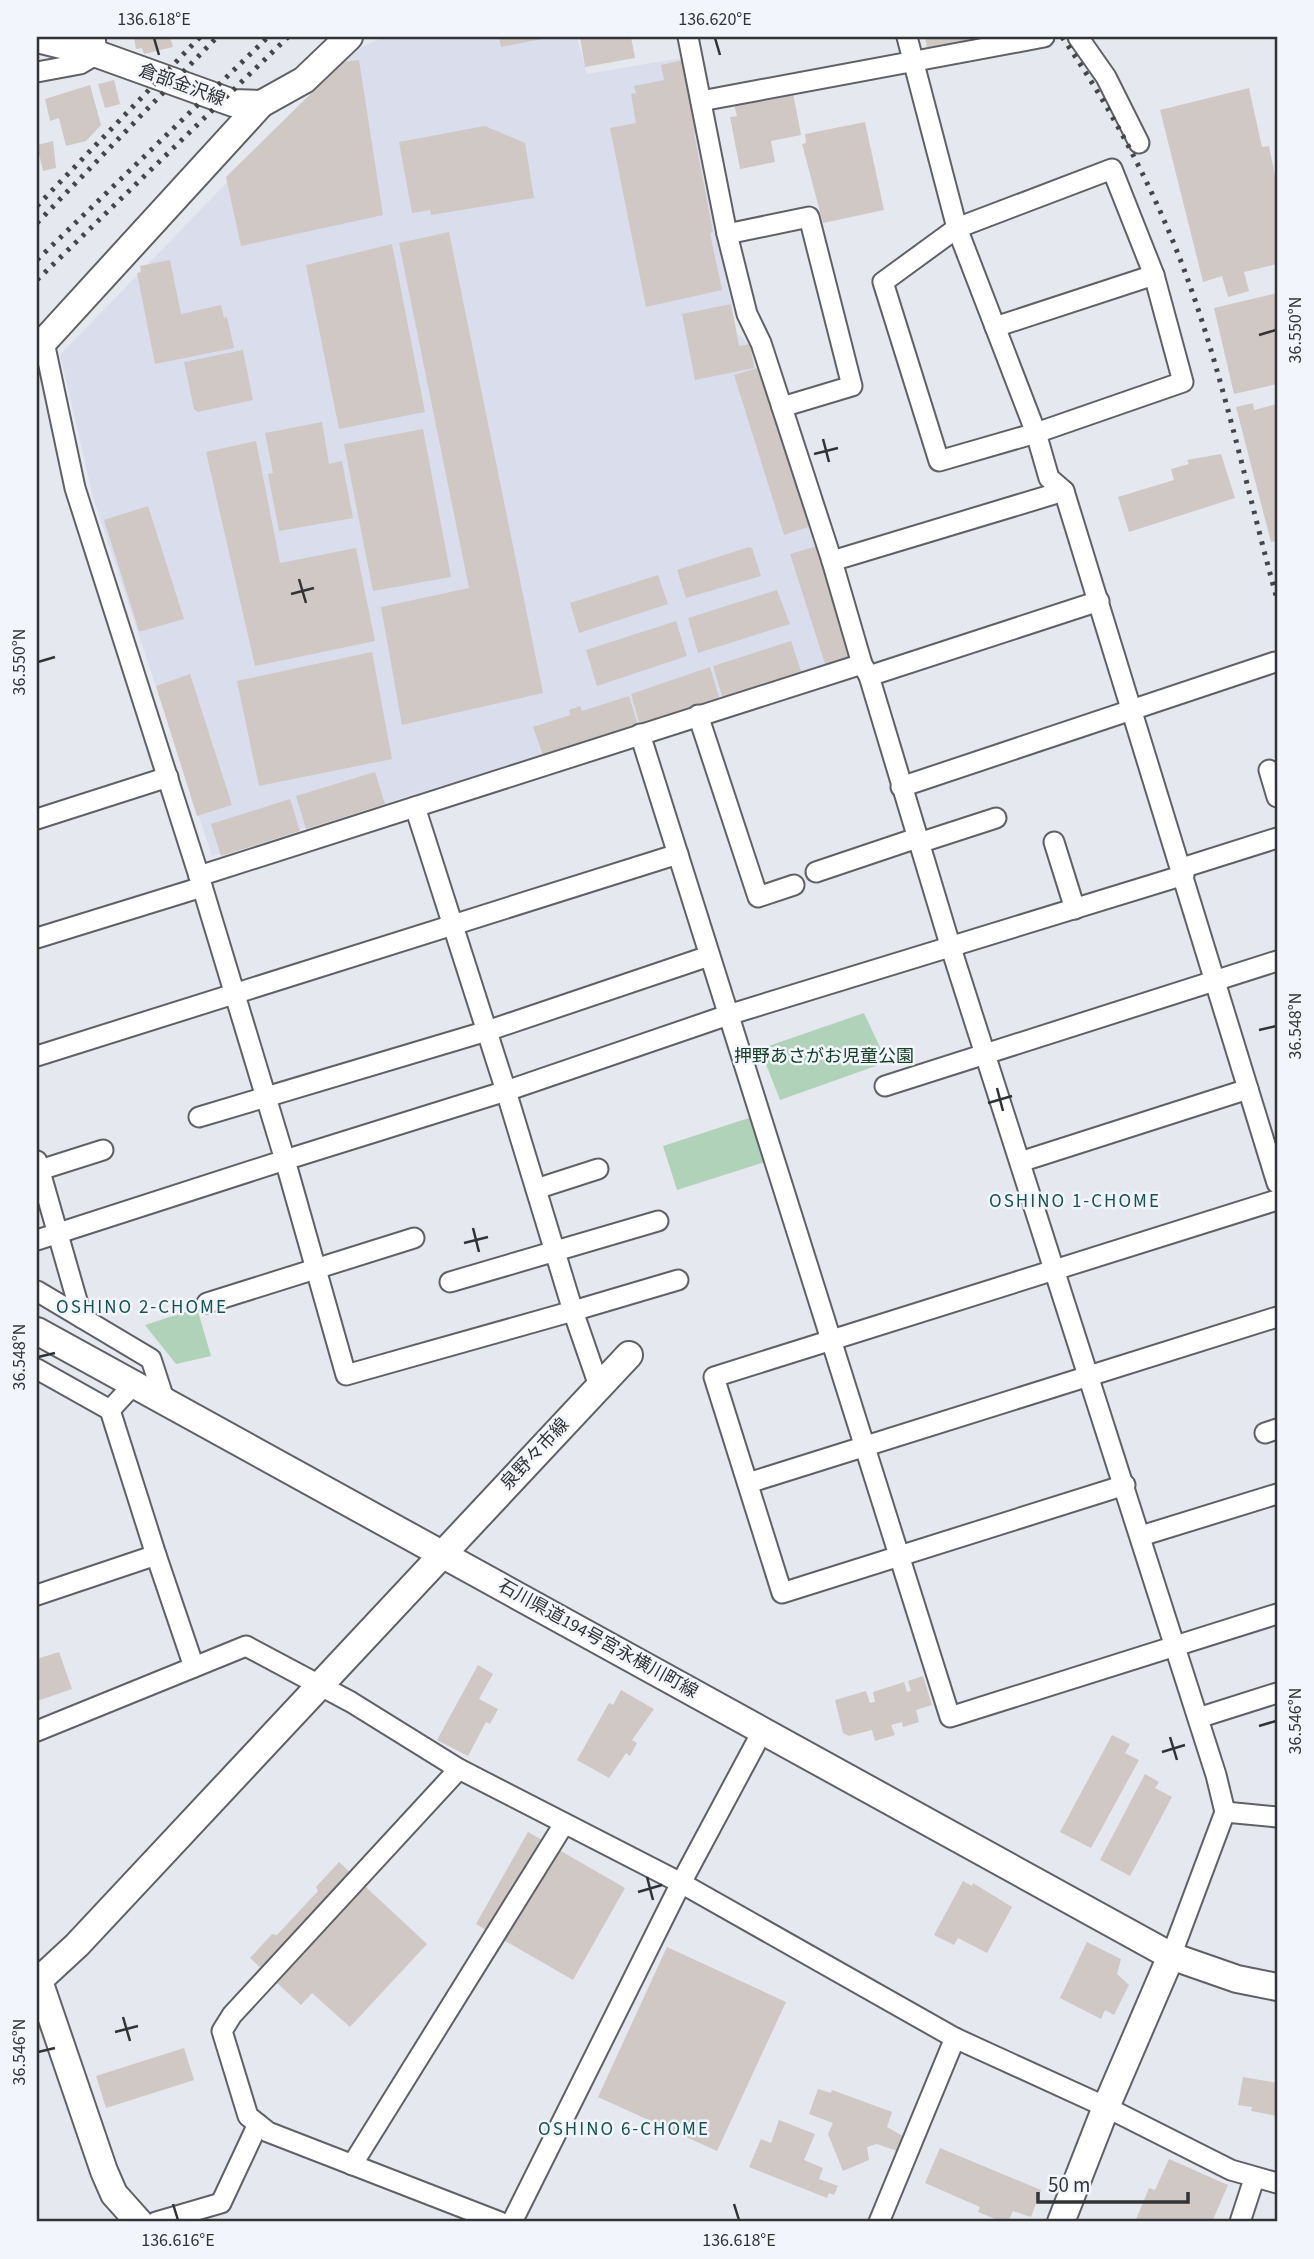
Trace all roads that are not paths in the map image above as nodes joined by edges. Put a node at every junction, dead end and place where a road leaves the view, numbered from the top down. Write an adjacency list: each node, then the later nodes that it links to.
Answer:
1 (349, 37): 11 (main road)
2 (688, 37): 10 (street)
3 (907, 37): 8 (street)
4 (1044, 37): 8 (street)
5 (1078, 37): 12 (street)
6 (37, 39): 7 (main road, 倉部金沢線)
7 (96, 46): 9 (street); 11 (main road, 倉部金沢線)
8 (912, 59): 10 (street); 13 (street)
9 (37, 72)
10 (701, 101): 14 (street)
11 (261, 104): 17 (main road)
12 (1139, 143)
13 (957, 228): 15 (street); 16 (street); 19 (street)
14 (727, 234): 18 (street); 18 (street)
15 (1154, 275): 16 (street); 19 (street)
16 (995, 327): 19 (street)
17 (40, 346): 29 (street)
18 (782, 407): 21 (street)
19 (1036, 433): 20 (street)
20 (1064, 491): 21 (street); 22 (street)
21 (832, 561): 24 (street)
22 (1099, 601): 24 (street); 25 (street)
23 (1275, 662): 25 (street)
24 (865, 670): 26 (street); 30 (street)
25 (1133, 709): 30 (street); 40 (street)
26 (698, 716): 27 (street); 42 (street)
27 (640, 734): 32 (street); 38 (street)
28 (1269, 770): 31 (street)
29 (168, 776): 34 (street); 41 (street)
30 (901, 786): 36 (street)
31 (1277, 797)
32 (415, 807): 41 (street); 44 (street)
33 (996, 818): 36 (street)
34 (37, 819)
35 (1277, 838): 40 (street)
36 (918, 841): 39 (street); 46 (street)
37 (1054, 842): 43 (street)
38 (678, 854): 44 (street); 47 (street)
39 (816, 872)
40 (1183, 872): 43 (street); 49 (street)
41 (201, 882): 45 (street); 50 (street)
42 (794, 885)
43 (1075, 909): 46 (street)
44 (453, 926): 50 (street); 52 (street)
45 (37, 938)
46 (951, 948): 51 (street); 53 (street)
47 (709, 956): 51 (street); 52 (street)
48 (1277, 961): 49 (street)
49 (1216, 981): 53 (street); 56 (street)
50 (235, 995): 54 (street); 58 (street)
51 (728, 1016): 57 (street); 83 (street)
52 (486, 1031): 57 (street); 58 (street)
53 (986, 1054): 55 (street); 62 (street)
54 (37, 1056)
55 (885, 1086)
56 (1248, 1089): 62 (street); 65 (street)
57 (506, 1091): 61 (street); 66 (street)
58 (266, 1097): 59 (street); 61 (street)
59 (199, 1117)
60 (103, 1150): 63 (street)
61 (285, 1160): 69 (street); 73 (street)
62 (1020, 1162): 74 (street)
63 (38, 1165): 69 (street)
64 (598, 1169): 66 (street)
65 (1277, 1183)
66 (536, 1189): 72 (street)
67 (1277, 1200): 74 (street)
68 (658, 1221): 72 (street)
69 (58, 1233): 71 (street); 81 (street)
70 (414, 1238): 73 (street)
71 (37, 1240)
72 (554, 1250): 76 (street); 79 (street)
73 (316, 1267): 78 (street); 79 (street)
74 (1057, 1270): 83 (street); 86 (street)
75 (678, 1280): 79 (street)
76 (450, 1282)
77 (37, 1291): 81 (street)
78 (207, 1303)
79 (573, 1311): 88 (street)
80 (1277, 1317): 86 (street)
81 (82, 1318): 89 (street)
82 (37, 1331): 87 (main road, 石川県道194号宮永横川町線)
83 (833, 1337): 91 (street); 92 (street)
84 (629, 1355): 88 (main road, 泉野々市線)
85 (37, 1369): 90 (street)
86 (1090, 1375): 91 (street); 93 (street)
87 (134, 1384): 89 (main road, 石川県道194号宮永横川町線); 90 (street)
88 (599, 1386): 96 (main road, 泉野々市線)
89 (165, 1402): 96 (main road, 石川県道194号宮永横川町線)
90 (110, 1410): 97 (street)
91 (867, 1447): 92 (street); 98 (street)
92 (748, 1483): 98 (street)
93 (1125, 1485): 95 (street); 98 (street)
94 (1277, 1494): 95 (street)
95 (1141, 1536): 101 (street)
96 (441, 1554): 103 (main road); 106 (main road, 石川県道194号宮永横川町線)
97 (156, 1555): 99 (street); 102 (street)
98 (901, 1557): 101 (street)
99 (37, 1595)
100 (1277, 1614): 101 (street)
101 (1175, 1648): 105 (street)
102 (194, 1667): 103 (street); 107 (street)
103 (320, 1687): 108 (street); 116 (main road)
104 (1277, 1693): 105 (street)
105 (1198, 1717): 109 (street)
106 (763, 1730): 112 (street); 113 (main road, 石川県道194号宮永横川町線)
107 (37, 1731)
108 (459, 1769): 111 (street); 121 (street)
109 (1225, 1812): 110 (street); 113 (street)
110 (1277, 1817)
111 (564, 1824): 112 (street); 122 (street)
112 (681, 1883): 119 (street); 128 (street)
113 (1171, 1956): 115 (main road, 石川県道194号宮永横川町線); 120 (main road)
114 (1277, 1978): 115 (street)
115 (1237, 1979): 117 (main road, 石川県道194号宮永横川町線); 118 (street)
116 (37, 1981): 125 (main road)
117 (1277, 1987)
118 (1277, 2000)
119 (955, 2038): 120 (street); 129 (street)
120 (1106, 2107): 123 (street); 130 (main road)
121 (258, 2124): 122 (street); 126 (street)
122 (352, 2165): 127 (street)
123 (1254, 2179): 124 (street); 131 (street)
124 (1277, 2183)
125 (139, 2222)
126 (156, 2222)
127 (500, 2222)
128 (512, 2222)
129 (879, 2222)
130 (1061, 2222)
131 (1240, 2222)

